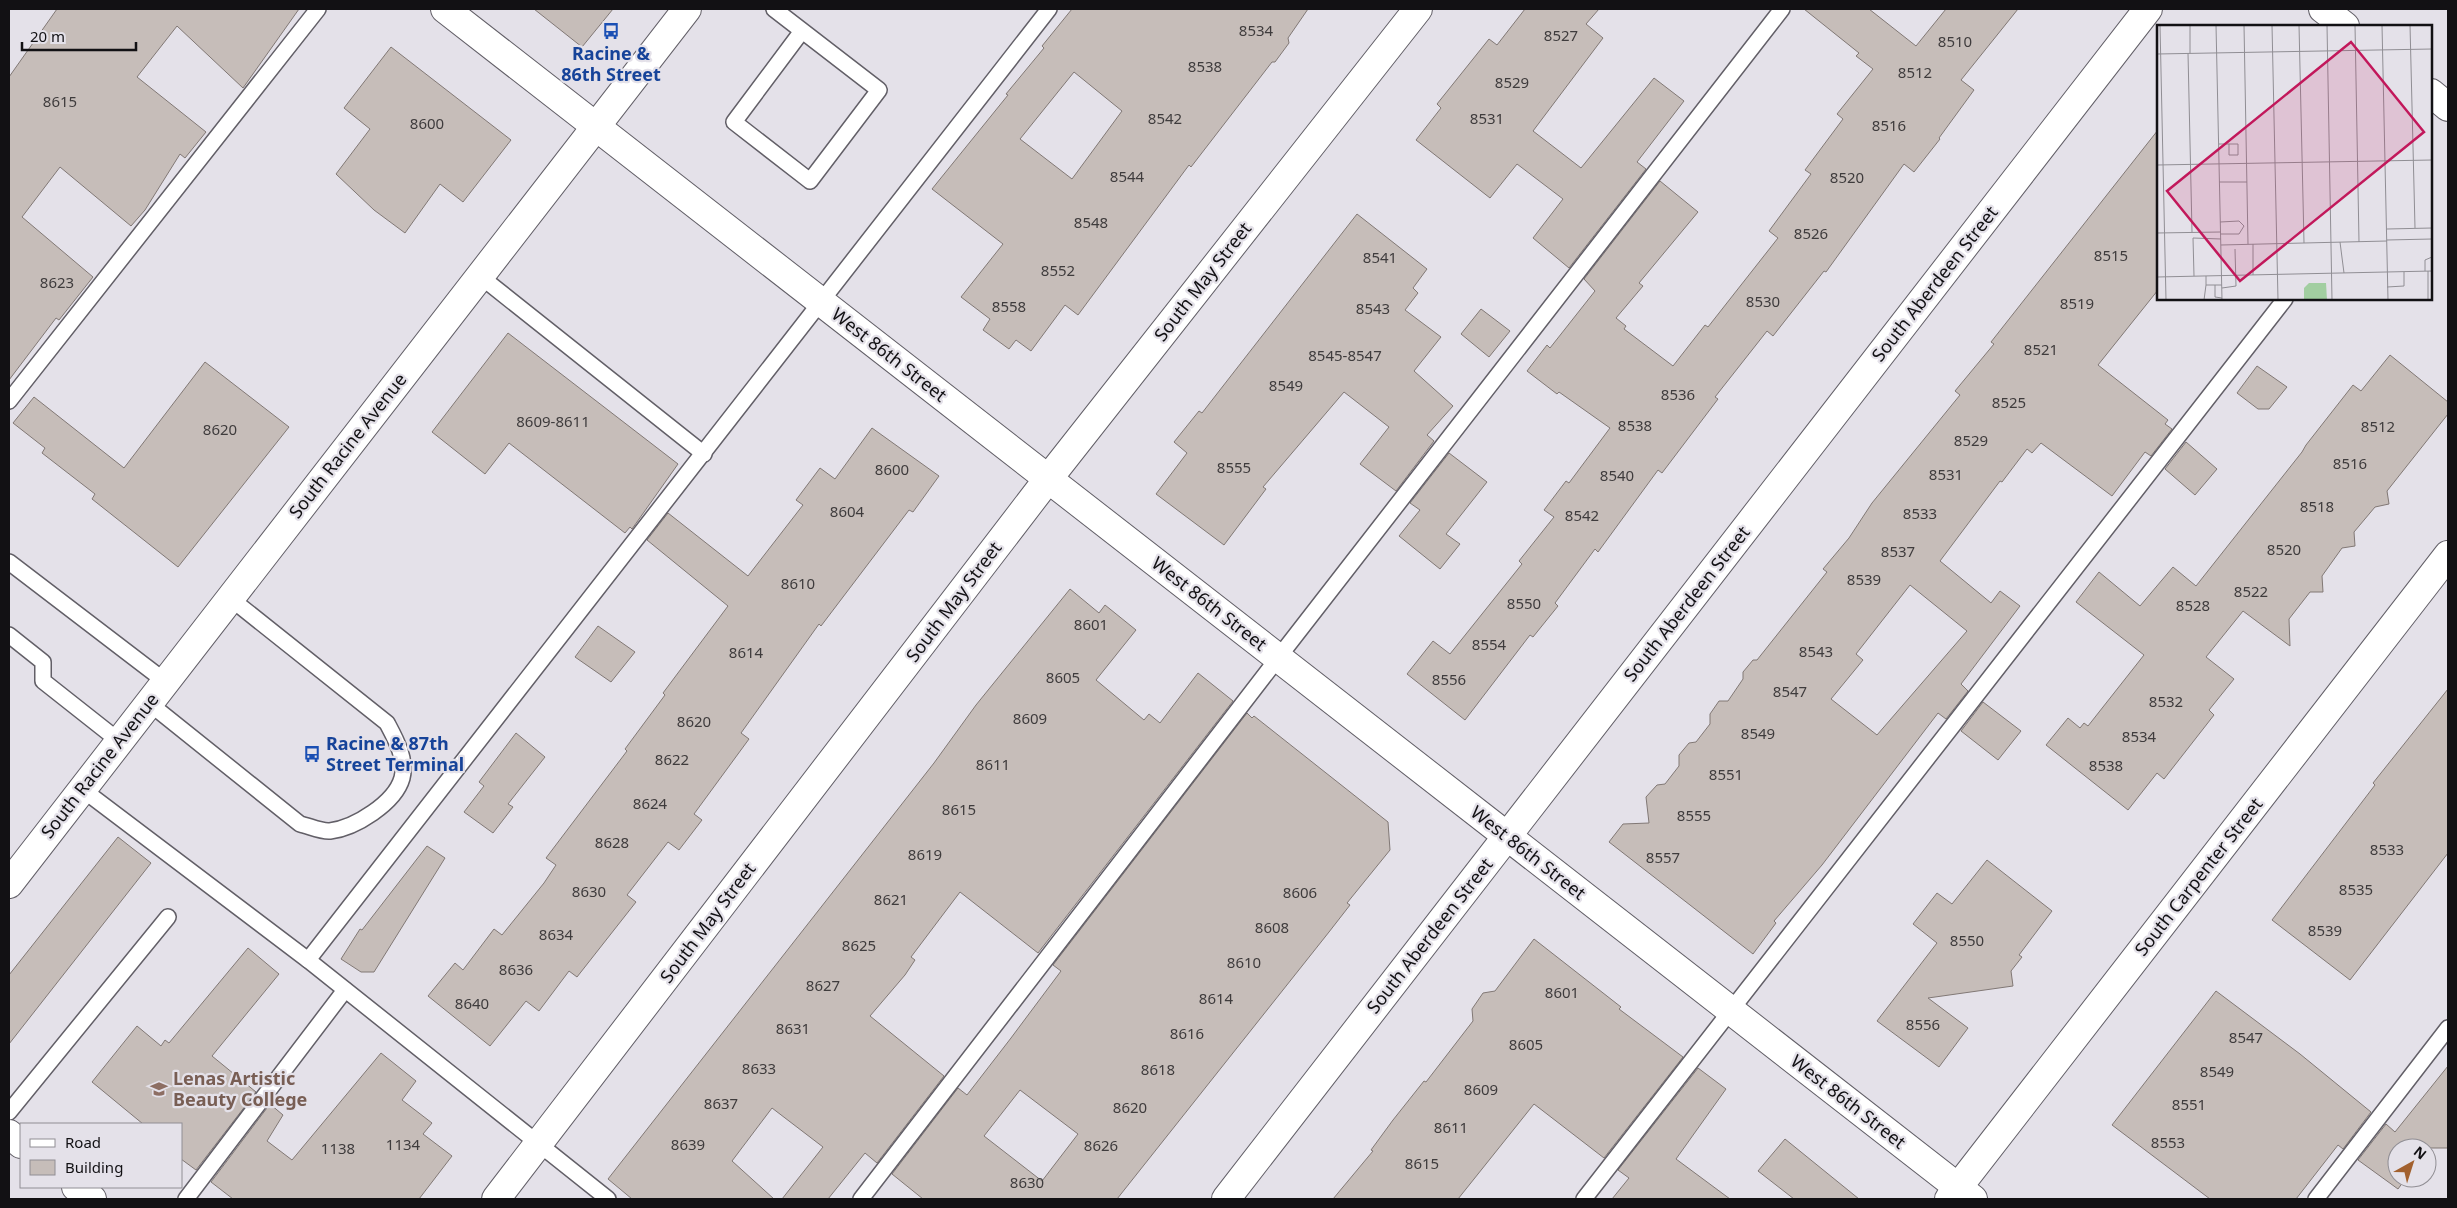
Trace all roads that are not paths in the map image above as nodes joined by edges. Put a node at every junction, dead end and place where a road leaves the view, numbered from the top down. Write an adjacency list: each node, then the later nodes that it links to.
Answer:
1 (318, 9): 16 (lane)
2 (445, 9): 12 (street, West 86th Street)
3 (687, 9): 12 (street, South Racine Avenue)
4 (774, 9): 11 (lane)
5 (1049, 9): 15 (lane)
6 (1418, 9): 18 (street, South May Street)
7 (1782, 9): 23 (lane)
8 (2148, 9): 28 (street, South Aberdeen Street)
9 (2323, 9): 10 (street)
10 (2344, 25)
11 (802, 31): 11 (lane)
12 (596, 126): 13 (street, South Racine Avenue); 15 (street, West 86th Street)
13 (480, 276): 17 (lane); 21 (street, South Racine Avenue)
14 (2284, 300): 33 (lane)
15 (820, 302): 17 (lane); 18 (street, West 86th Street)
16 (9, 401)
17 (704, 454): 31 (lane)
18 (1048, 479): 23 (street, West 86th Street); 38 (street, South May Street)
19 (2448, 555): 40 (street, South Carpenter Street)
20 (9, 562): 24 (lane)
21 (230, 598): 24 (street, South Racine Avenue); 25 (lane)
22 (9, 635): 26 (lane)
23 (1278, 658): 28 (street, West 86th Street); 45 (lane)
24 (166, 682): 25 (street, South Racine Avenue)
25 (149, 703): 26 (street, South Racine Avenue)
26 (119, 741): 27 (street, South Racine Avenue)
27 (82, 789): 29 (street, South Racine Avenue); 31 (lane)
28 (1507, 836): 33 (street, West 86th Street); 46 (street, South Aberdeen Street)
29 (9, 884)
30 (168, 917): 35 (lane)
31 (308, 960): 32 (lane)
32 (345, 990): 38 (lane); 42 (lane)
33 (1730, 1009): 40 (street, West 86th Street); 47 (lane)
34 (2448, 1028): 48 (lane)
35 (9, 1112)
36 (9, 1134): 37 (street)
37 (20, 1143)
38 (538, 1145): 43 (street, South May Street); 44 (lane)
39 (77, 1188): 41 (street)
40 (1960, 1195)
41 (92, 1199)
42 (186, 1199)
43 (496, 1199)
44 (608, 1199)
45 (861, 1199)
46 (1226, 1199)
47 (1584, 1199)
48 (2316, 1199)

